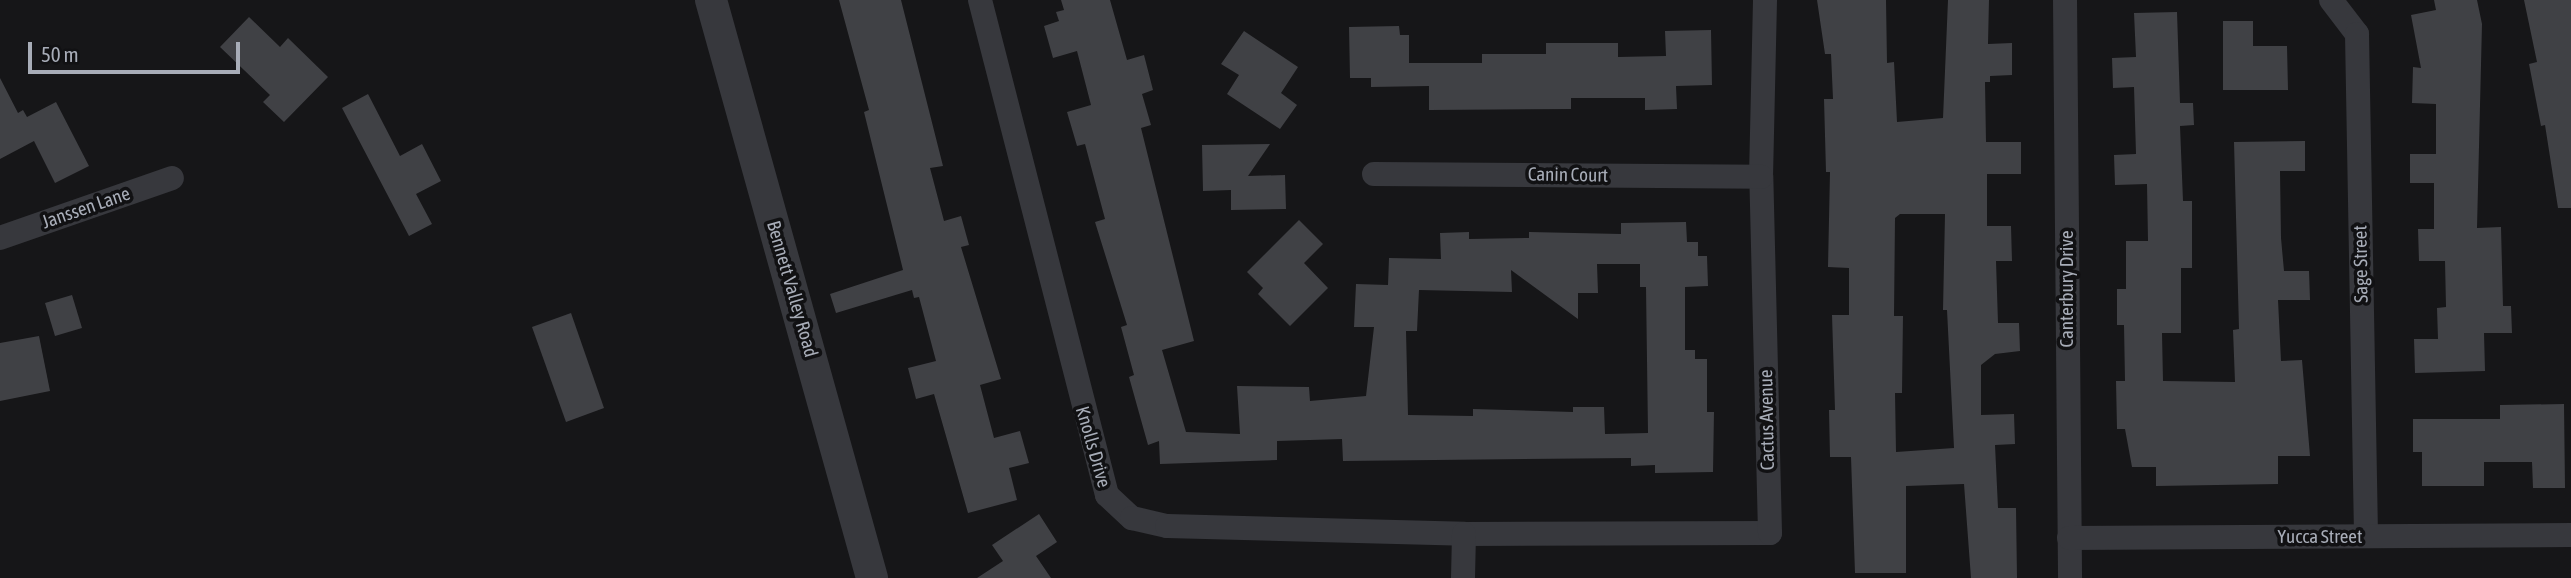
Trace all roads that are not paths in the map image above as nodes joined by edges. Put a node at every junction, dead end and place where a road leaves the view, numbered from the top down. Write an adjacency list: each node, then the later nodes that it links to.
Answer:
1 (711, 0): 14 (street, Bennett Valley Road)
2 (980, 0): 10 (street, Knolls Drive)
3 (1765, 0): 7 (street, Cactus Avenue)
4 (2065, 0): 13 (street, Canterbury Drive)
5 (2331, 0): 12 (street, Sage Street)
6 (1374, 174): 7 (street, Canin Court)
7 (1761, 177): 10 (street, Cactus Avenue)
8 (172, 178): 9 (street, Janssen Lane)
9 (0, 238)
10 (1464, 534): 15 (street)
11 (2571, 535): 12 (street, Yucca Street)
12 (2367, 536): 13 (street, Yucca Street)
13 (2068, 538): 16 (street, Canterbury Drive)
14 (872, 578)
15 (1463, 578)
16 (2070, 578)

